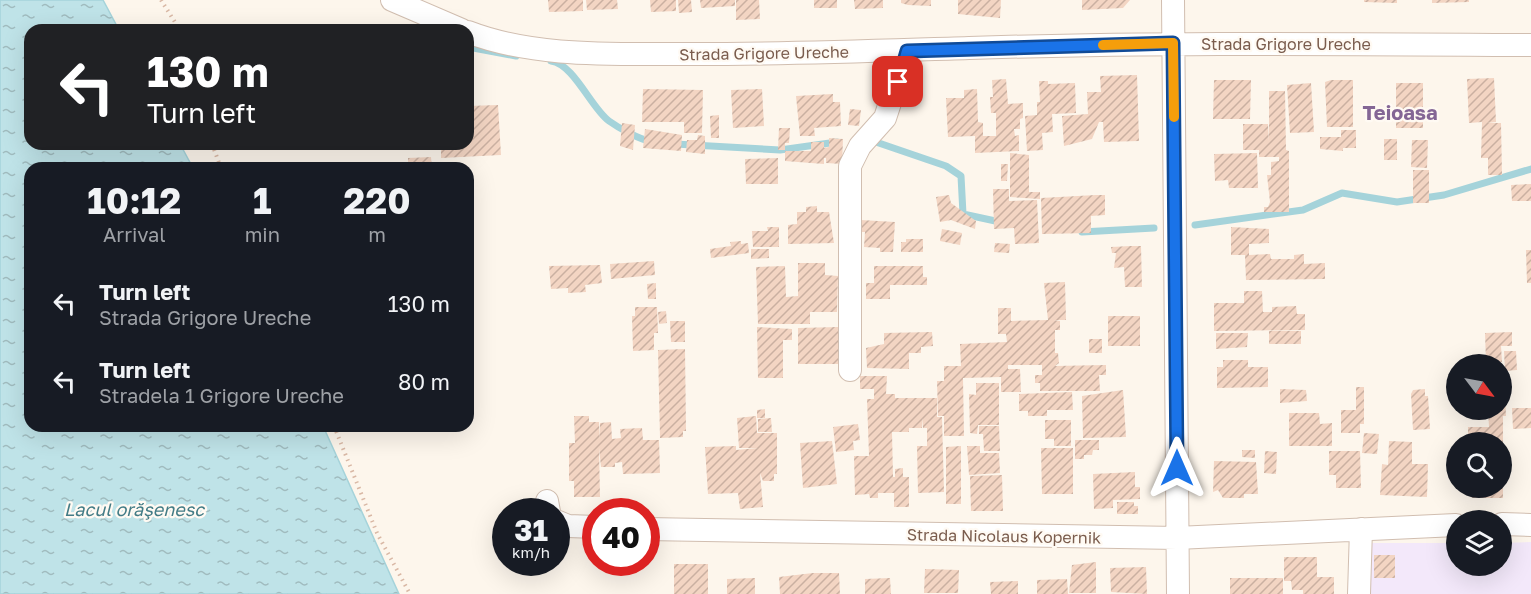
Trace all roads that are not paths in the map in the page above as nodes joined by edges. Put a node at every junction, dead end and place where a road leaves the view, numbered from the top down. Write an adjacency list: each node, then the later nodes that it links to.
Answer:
1 (392, 0): 3 (street)
2 (1173, 0): 5 (street)
3 (448, 24)
4 (474, 34): 7 (street, Strada Grigore Ureche)
5 (1173, 43): 6 (street, Strada Grigore Ureche); 7 (street, Strada Grigore Ureche); 14 (street)
6 (1531, 45)
7 (907, 51): 8 (street)
8 (850, 370)
9 (1512, 524): 10 (street)
10 (1531, 525)
11 (1446, 526): 13 (street, Strada Nicolaus Kopernik)
12 (660, 529): 14 (street, Strada Nicolaus Kopernik)
13 (1361, 530): 14 (street, Strada Nicolaus Kopernik); 16 (street)
14 (1177, 538): 15 (street)
15 (1178, 594)
16 (1359, 594)

